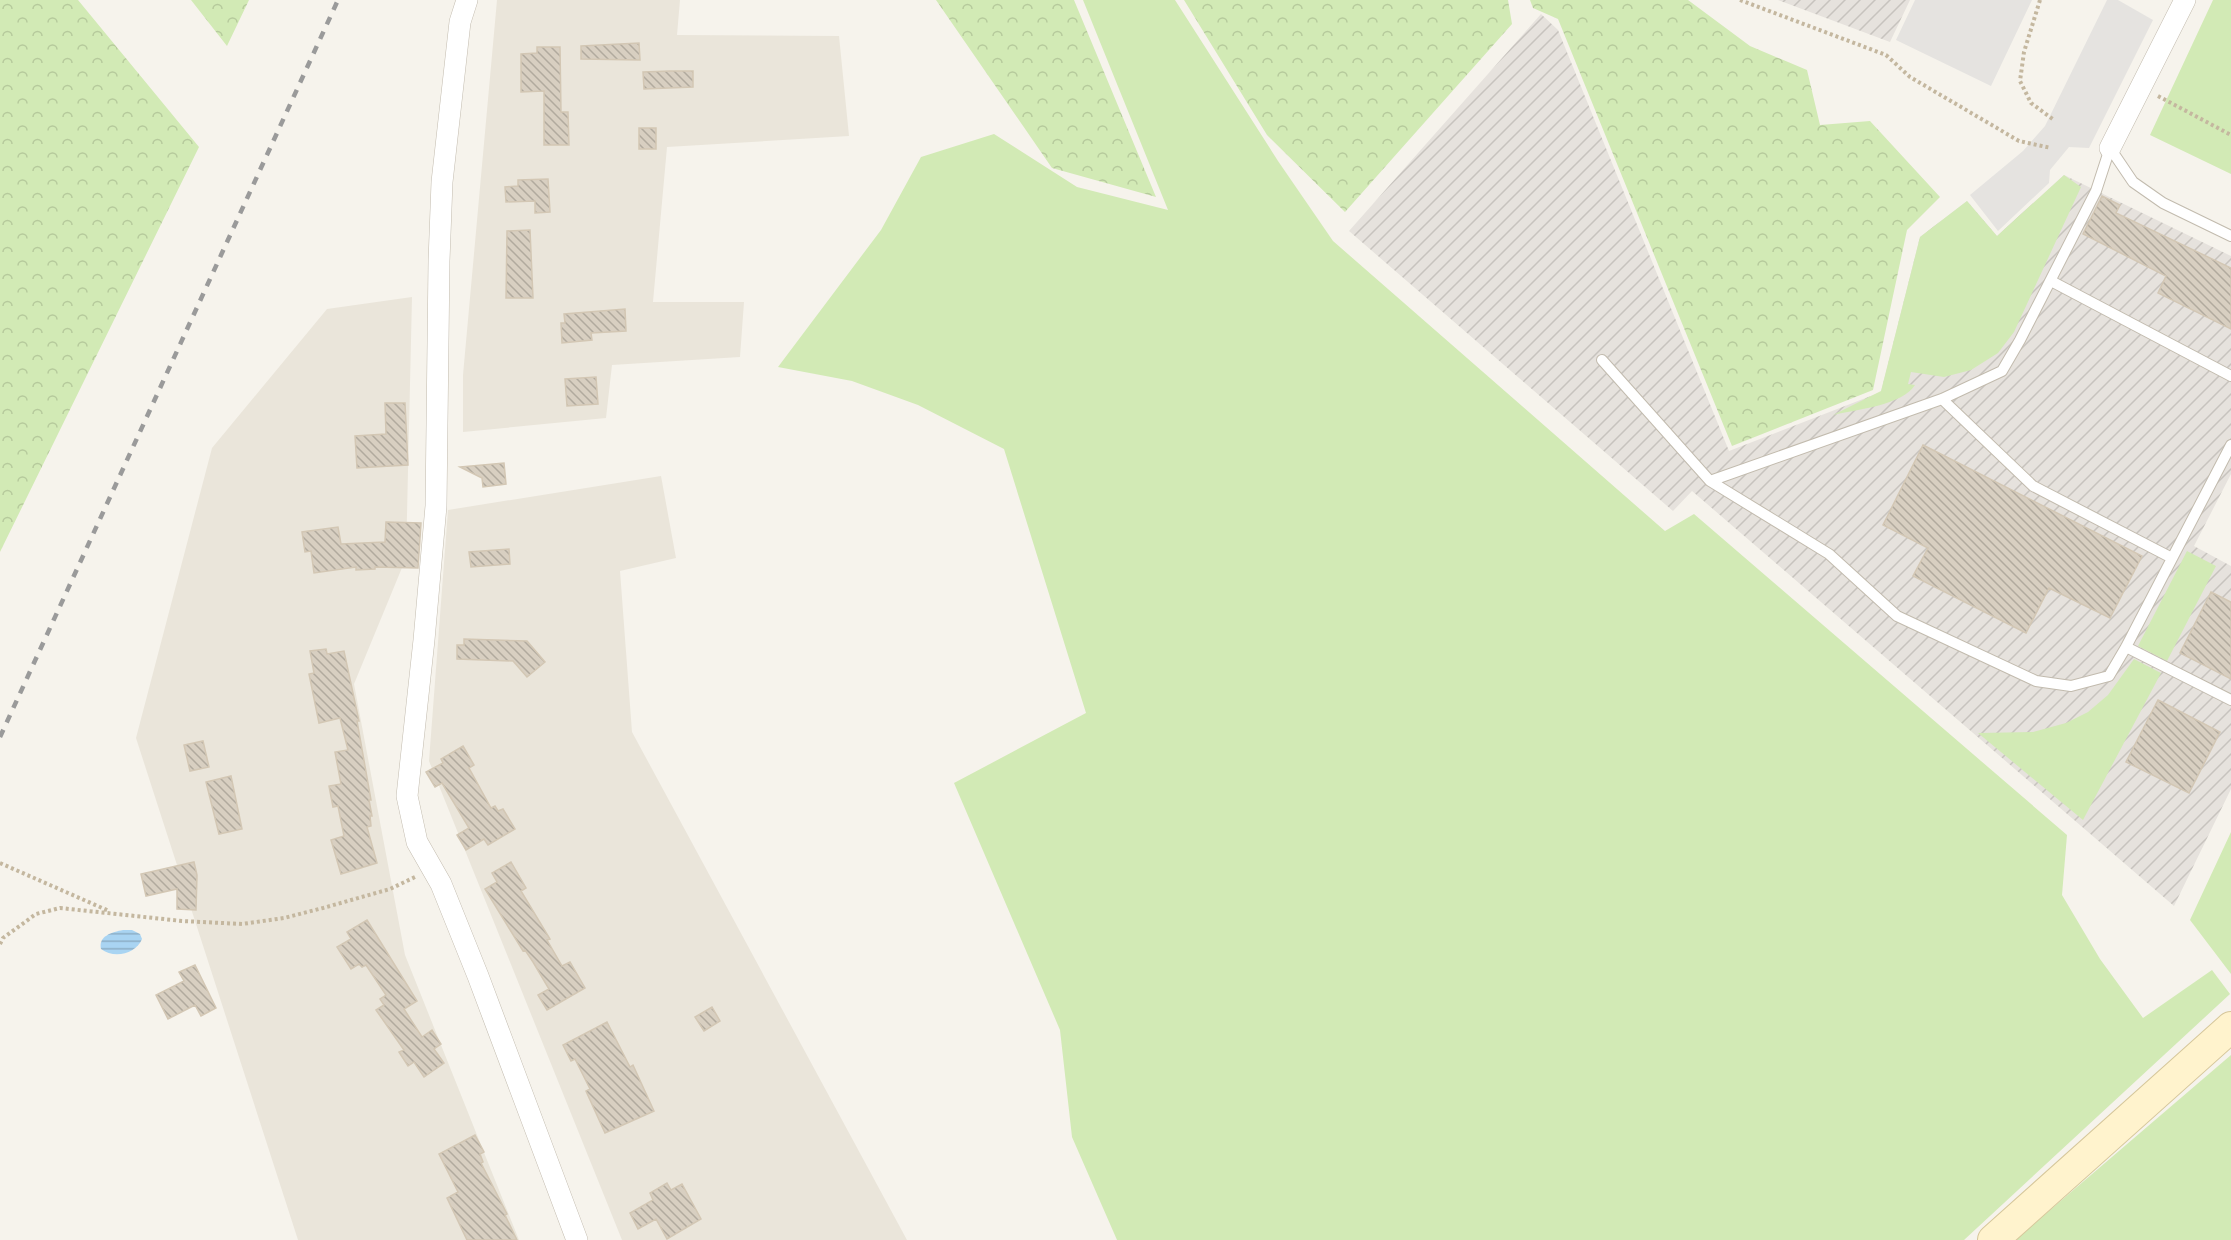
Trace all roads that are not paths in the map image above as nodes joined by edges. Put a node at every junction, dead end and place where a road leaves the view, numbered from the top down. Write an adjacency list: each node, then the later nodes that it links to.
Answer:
1 (467, 0): 15 (street)
2 (2185, 0): 3 (street)
3 (2110, 148): 4 (lane); 5 (lane)
4 (2231, 236)
5 (2051, 280): 7 (lane); 8 (lane)
6 (1602, 360): 10 (lane)
7 (2231, 376)
8 (1942, 399): 10 (lane); 11 (lane)
9 (2231, 445): 11 (lane)
10 (1710, 481): 12 (lane)
11 (2172, 558): 12 (lane)
12 (2126, 647): 13 (lane)
13 (2231, 700)
14 (2231, 1027): 16 (street)
15 (577, 1240)
16 (1993, 1240)

